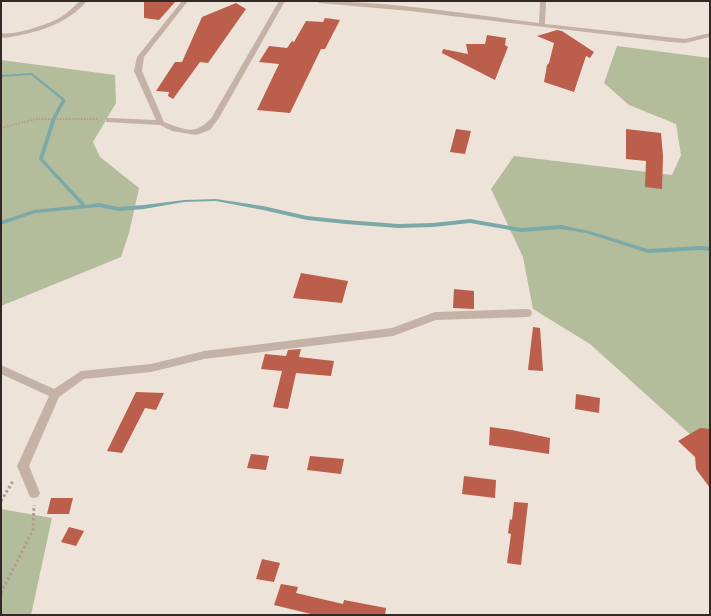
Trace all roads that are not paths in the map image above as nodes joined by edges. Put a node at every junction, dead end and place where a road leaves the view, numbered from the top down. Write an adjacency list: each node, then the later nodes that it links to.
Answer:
1 (84, 1): 9 (street)
2 (185, 1): 12 (street)
3 (282, 1): 12 (street)
4 (319, 1): 7 (street)
5 (410, 1): 7 (street)
6 (543, 1): 8 (street)
7 (398, 8): 8 (street)
8 (542, 25): 10 (street)
9 (1, 35)
10 (710, 35)
11 (109, 120): 12 (street)
12 (161, 123)
13 (527, 313): 15 (street)
14 (1, 369): 15 (street)
15 (55, 394): 16 (street)
16 (34, 493)

